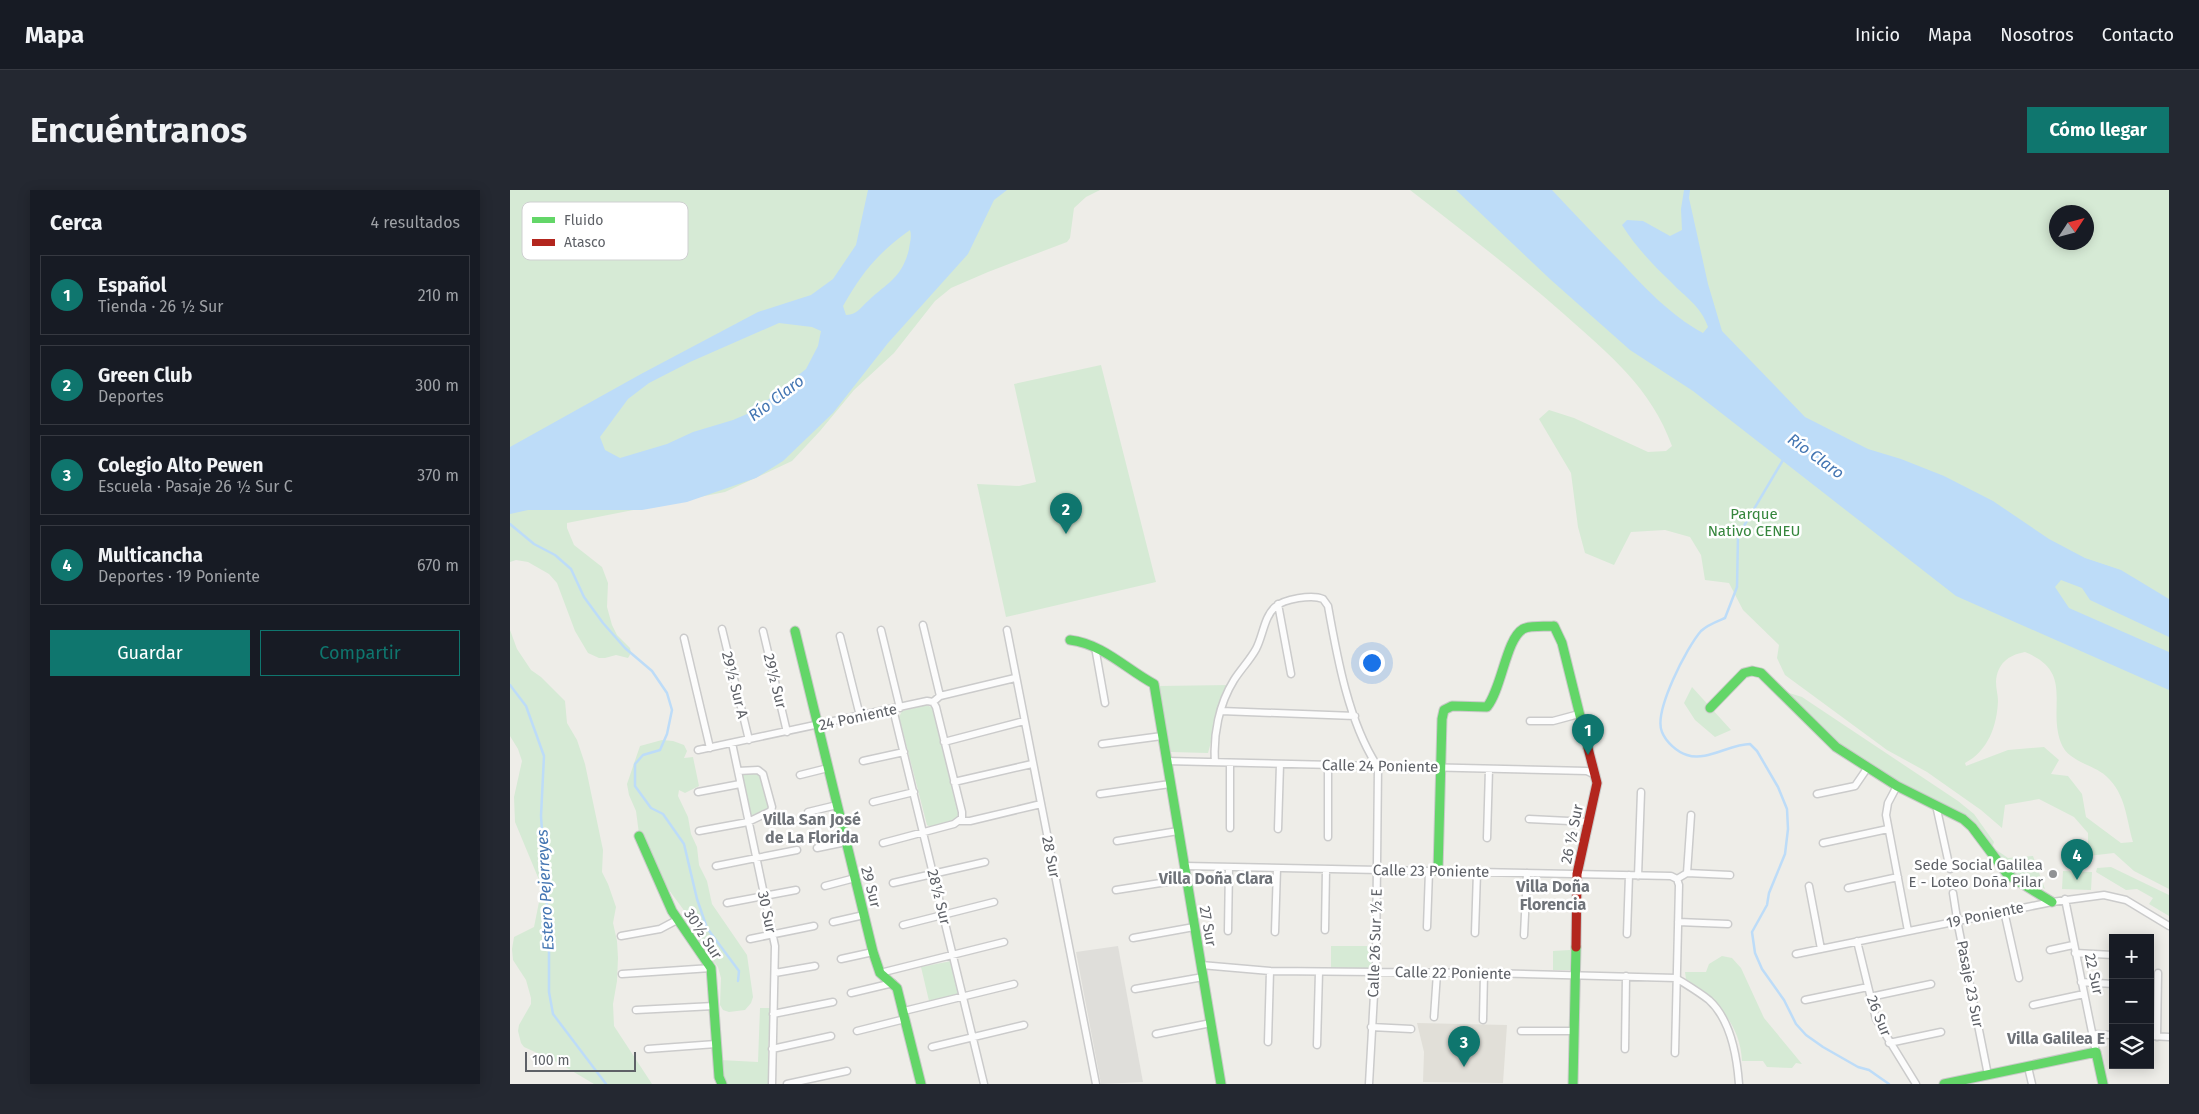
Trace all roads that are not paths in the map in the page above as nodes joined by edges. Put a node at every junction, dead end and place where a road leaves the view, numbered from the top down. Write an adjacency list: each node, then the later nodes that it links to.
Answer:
1 (1276, 606): 12 (street); 19 (street); 22 (street)
2 (923, 625): 14 (street)
3 (722, 630): 28 (street, 29½ Sur A)
4 (881, 630): 17 (street, 28½ Sur)
5 (1007, 630): 13 (street, 28 Sur)
6 (763, 631): 26 (street, 29½ Sur)
7 (795, 631): 25 (street, 29 Sur)
8 (840, 636): 21 (street)
9 (684, 638): 32 (street)
10 (1070, 640): 11 (street)
11 (1096, 647): 16 (street); 27 (street, 27 Sur)
12 (1291, 674)
13 (1015, 678): 14 (street); 23 (street, 28 Sur)
14 (940, 696): 15 (street)
15 (933, 702): 17 (street, 24 Poniente); 29 (street)
16 (1105, 703)
17 (897, 708): 21 (street, 24 Poniente); 34 (street, 28½ Sur)
18 (1710, 708): 43 (street)
19 (1221, 711): 22 (street); 37 (street)
20 (1579, 714): 24 (street); 45 (street, 26 ½ Sur); 48 (street, 26 ½ Sur)
21 (860, 716): 25 (street, 24 Poniente)
22 (1355, 716): 42 (street)
23 (1024, 721): 29 (street); 39 (street, 28 Sur)
24 (1530, 721)
25 (818, 725): 26 (street, 24 Poniente); 44 (street, 29 Sur)
26 (787, 732): 28 (street, 24 Poniente)
27 (1162, 736): 31 (street); 36 (street, 27 Sur)
28 (749, 740): 30 (street, 24 Poniente)
29 (944, 742): 50 (street)
30 (732, 743): 32 (street, 24 Poniente); 47 (street, 30 Sur)
31 (1102, 744)
32 (710, 748): 33 (street, 24 Poniente)
33 (698, 750)
34 (904, 752): 35 (street); 55 (street, 28½ Sur)
35 (863, 761)
36 (1166, 761): 37 (street, Calle 24 Poniente); 52 (street, 27 Sur)
37 (1215, 762): 38 (street, Calle 24 Poniente)
38 (1230, 763): 40 (street, Calle 24 Poniente); 69 (street)
39 (1032, 764): 50 (street); 60 (street, 28 Sur)
40 (1280, 764): 41 (street, Calle 24 Poniente); 71 (street)
41 (1328, 765): 42 (street, Calle 24 Poniente); 76 (street)
42 (1378, 766): 45 (street, Calle 24 Poniente); 92 (street, Calle 26 Sur ½ E)
43 (1868, 767): 53 (street); 58 (street)
44 (828, 768): 49 (street); 61 (street, 29 Sur)
45 (1442, 768): 46 (street, Calle 24 Poniente); 93 (street)
46 (1489, 769): 48 (street, Calle 24 Poniente); 77 (street)
47 (738, 771): 51 (street, 30 Sur); 67 (street)
48 (1593, 774): 68 (street, 26 ½ Sur)
49 (800, 775)
50 (954, 782): 66 (street)
51 (740, 784): 54 (street); 67 (street, 30 Sur)
52 (1170, 784): 57 (street); 73 (street, 27 Sur)
53 (1897, 786): 62 (street); 70 (street)
54 (698, 792)
55 (914, 792): 59 (street); 74 (street, 28½ Sur)
56 (1641, 792): 101 (street)
57 (1100, 794)
58 (1817, 794)
59 (873, 802)
60 (1041, 804): 66 (street); 225 (street, 28 Sur)
61 (837, 805): 63 (street); 79 (street, 29 Sur)
62 (1936, 805): 91 (street); 116 (street)
63 (808, 812)
64 (1691, 815): 96 (street)
65 (1529, 819): 68 (street)
66 (960, 821): 74 (street)
67 (748, 822): 72 (street); 84 (street, 30 Sur)
68 (1588, 822): 98 (street, 26 ½ Sur)
69 (1230, 828)
70 (1888, 829): 81 (street); 102 (street)
71 (1278, 830)
72 (699, 831)
73 (1178, 831): 78 (street); 87 (street, 27 Sur)
74 (923, 832): 80 (street); 97 (street, 28½ Sur)
75 (639, 836): 121 (street, 30½ Sur)
76 (1328, 837)
77 (1488, 838)
78 (1117, 841)
79 (846, 842): 82 (street); 103 (street, 29 Sur)
80 (883, 843)
81 (1823, 843)
82 (817, 848)
83 (797, 850): 84 (street)
84 (756, 858): 86 (street); 113 (street, 30 Sur)
85 (985, 862): 97 (street)
86 (716, 866)
87 (1184, 866): 88 (street, Calle 23 Poniente); 104 (street, 27 Sur)
88 (1229, 867): 89 (street, Calle 23 Poniente); 132 (street)
89 (1277, 868): 90 (street, Calle 23 Poniente); 134 (street)
90 (1326, 869): 92 (street, Calle 23 Poniente); 131 (street)
91 (1950, 869)
92 (1377, 870): 93 (street, Calle 23 Poniente); 158 (street, Calle 26 Sur ½ E)
93 (1433, 871): 94 (street, Calle 23 Poniente); 130 (street)
94 (1477, 872): 95 (street, Calle 23 Poniente); 135 (street)
95 (1527, 873): 98 (street, Calle 23 Poniente); 138 (street)
96 (1687, 873): 100 (street); 105 (street)
97 (933, 874): 106 (street); 120 (street, 28½ Sur)
98 (1577, 874): 99 (street, Calle 23 Poniente); 165 (street, 26 ½ Sur)
99 (1629, 875): 101 (street, Calle 23 Poniente); 137 (street)
100 (1730, 875)
101 (1638, 876): 105 (street, Calle 23 Poniente)
102 (1898, 877): 109 (street); 133 (street)
103 (855, 878): 107 (street); 119 (street, 29 Sur)
104 (1186, 879): 111 (street); 129 (street, 27 Sur)
105 (1677, 879): 124 (street)
106 (893, 884)
107 (825, 886)
108 (1809, 886): 145 (street)
109 (1848, 888)
110 (796, 890): 113 (street)
111 (1116, 890)
112 (1953, 893): 122 (street, Pasaje 23 Sur)
113 (764, 896): 117 (street); 136 (street, 30 Sur)
114 (2065, 899): 116 (street, 19 Poniente); 128 (street, 19 Poniente); 144 (street, 22 Sur)
115 (994, 902): 120 (street)
116 (2052, 902): 118 (street, 19 Poniente)
117 (727, 903)
118 (2004, 911): 122 (street, 19 Poniente); 169 (street)
119 (864, 915): 123 (street); 147 (street, 29 Sur)
120 (943, 915): 125 (street); 150 (street, 28½ Sur)
121 (677, 920): 139 (street); 155 (street, 30½ Sur)
122 (1958, 921): 133 (street, 19 Poniente); 218 (street, Pasaje 23 Sur)
123 (833, 922)
124 (1678, 922): 126 (street); 168 (street)
125 (903, 924)
126 (1728, 924)
127 (814, 926): 136 (street)
128 (2169, 926)
129 (1194, 927): 140 (street); 153 (street, 27 Sur)
130 (1427, 927)
131 (1325, 930)
132 (1228, 931)
133 (1908, 931): 143 (street, 19 Poniente)
134 (1275, 932)
135 (1475, 933)
136 (772, 934): 141 (street); 159 (street, 30 Sur)
137 (1627, 934)
138 (1524, 935)
139 (621, 936)
140 (1133, 938)
141 (750, 939)
142 (1004, 942): 150 (street)
143 (1857, 942): 145 (street, 19 Poniente); 175 (street, 26 Sur)
144 (2073, 945): 146 (street); 148 (street, 22 Sur)
145 (1821, 949): 149 (street, 19 Poniente)
146 (2050, 950)
147 (873, 952): 152 (street); 160 (street, 29 Sur)
148 (2075, 953): 151 (street); 170 (street, 22 Sur)
149 (1796, 954)
150 (953, 955): 160 (street); 179 (street, 28½ Sur)
151 (2109, 955)
152 (841, 959)
153 (1200, 965): 156 (street, Calle 22 Poniente); 167 (street, 27 Sur)
154 (815, 966): 159 (street)
155 (711, 968): 164 (street); 184 (street, 30½ Sur)
156 (1270, 971): 157 (street, Calle 22 Poniente); 206 (street)
157 (1319, 972): 158 (street, Calle 22 Poniente); 209 (street)
158 (1376, 972): 161 (street, Calle 22 Poniente); 193 (street, Calle 26 Sur ½ E)
159 (776, 973): 186 (street, 30 Sur)
160 (880, 973): 171 (street)
161 (1437, 973): 162 (street, Calle 22 Poniente); 188 (street)
162 (1484, 973): 165 (street, Calle 22 Poniente); 189 (street)
163 (2158, 973): 191 (street)
164 (622, 974)
165 (1575, 975): 166 (street, Calle 22 Poniente); 197 (street, 26 ½ Sur)
166 (1626, 976): 168 (street, Calle 22 Poniente); 213 (street)
167 (1203, 977): 176 (street); 190 (street, 27 Sur)
168 (1676, 978): 215 (street); 229 (street)
169 (2019, 978)
170 (2081, 982): 174 (street); 178 (street, 22 Sur)
171 (893, 983): 177 (street); 187 (street)
172 (1014, 984): 179 (street)
173 (1931, 984): 180 (street)
174 (2109, 984)
175 (1868, 987): 180 (street, 26 Sur); 181 (street)
176 (1135, 989)
177 (851, 993)
178 (2084, 994): 183 (street); 200 (street, 22 Sur)
179 (963, 996): 187 (street); 204 (street, 28½ Sur)
180 (1870, 997): 207 (street, 26 Sur)
181 (1805, 1000)
182 (832, 1002): 186 (street)
183 (2033, 1005)
184 (714, 1006): 185 (street); 208 (street, 30½ Sur)
185 (636, 1010)
186 (774, 1014): 211 (street, 30 Sur)
187 (904, 1015): 195 (street); 223 (street)
188 (1434, 1017)
189 (1483, 1020)
190 (1211, 1023): 199 (street); 226 (street, 27 Sur)
191 (2154, 1024)
192 (1024, 1025): 204 (street)
193 (1371, 1027): 194 (street); 227 (street, Calle 26 Sur ½ E)
194 (1411, 1029)
195 (857, 1031)
196 (1521, 1031): 197 (street)
197 (1574, 1031): 228 (street, 26 ½ Sur)
198 (1941, 1032): 207 (street)
199 (1156, 1034)
200 (2092, 1034): 201 (street); 214 (street, 22 Sur)
201 (2109, 1035)
202 (831, 1036): 211 (street)
203 (2154, 1036): 205 (street)
204 (973, 1037): 210 (street); 224 (street, 28½ Sur)
205 (2169, 1037)
206 (1268, 1042)
207 (1889, 1042): 230 (street, 26 Sur)
208 (716, 1044): 212 (street); 220 (street, 30½ Sur)
209 (1317, 1046)
210 (932, 1047)
211 (772, 1048): 221 (street, 30 Sur)
212 (648, 1049)
213 (1625, 1049)
214 (2096, 1052): 216 (street); 233 (street, 22 Sur)
215 (1675, 1053)
216 (2028, 1067): 218 (street); 232 (street)
217 (847, 1072): 219 (street)
218 (1988, 1075): 231 (street)
219 (813, 1081): 222 (street)
220 (721, 1084)
221 (772, 1084)
222 (787, 1084)
223 (921, 1084)
224 (984, 1084)
225 (1096, 1084)
226 (1220, 1084)
227 (1369, 1084)
228 (1573, 1084)
229 (1739, 1084)
230 (1916, 1084)
231 (1944, 1084)
232 (2032, 1084)
233 (2103, 1084)

